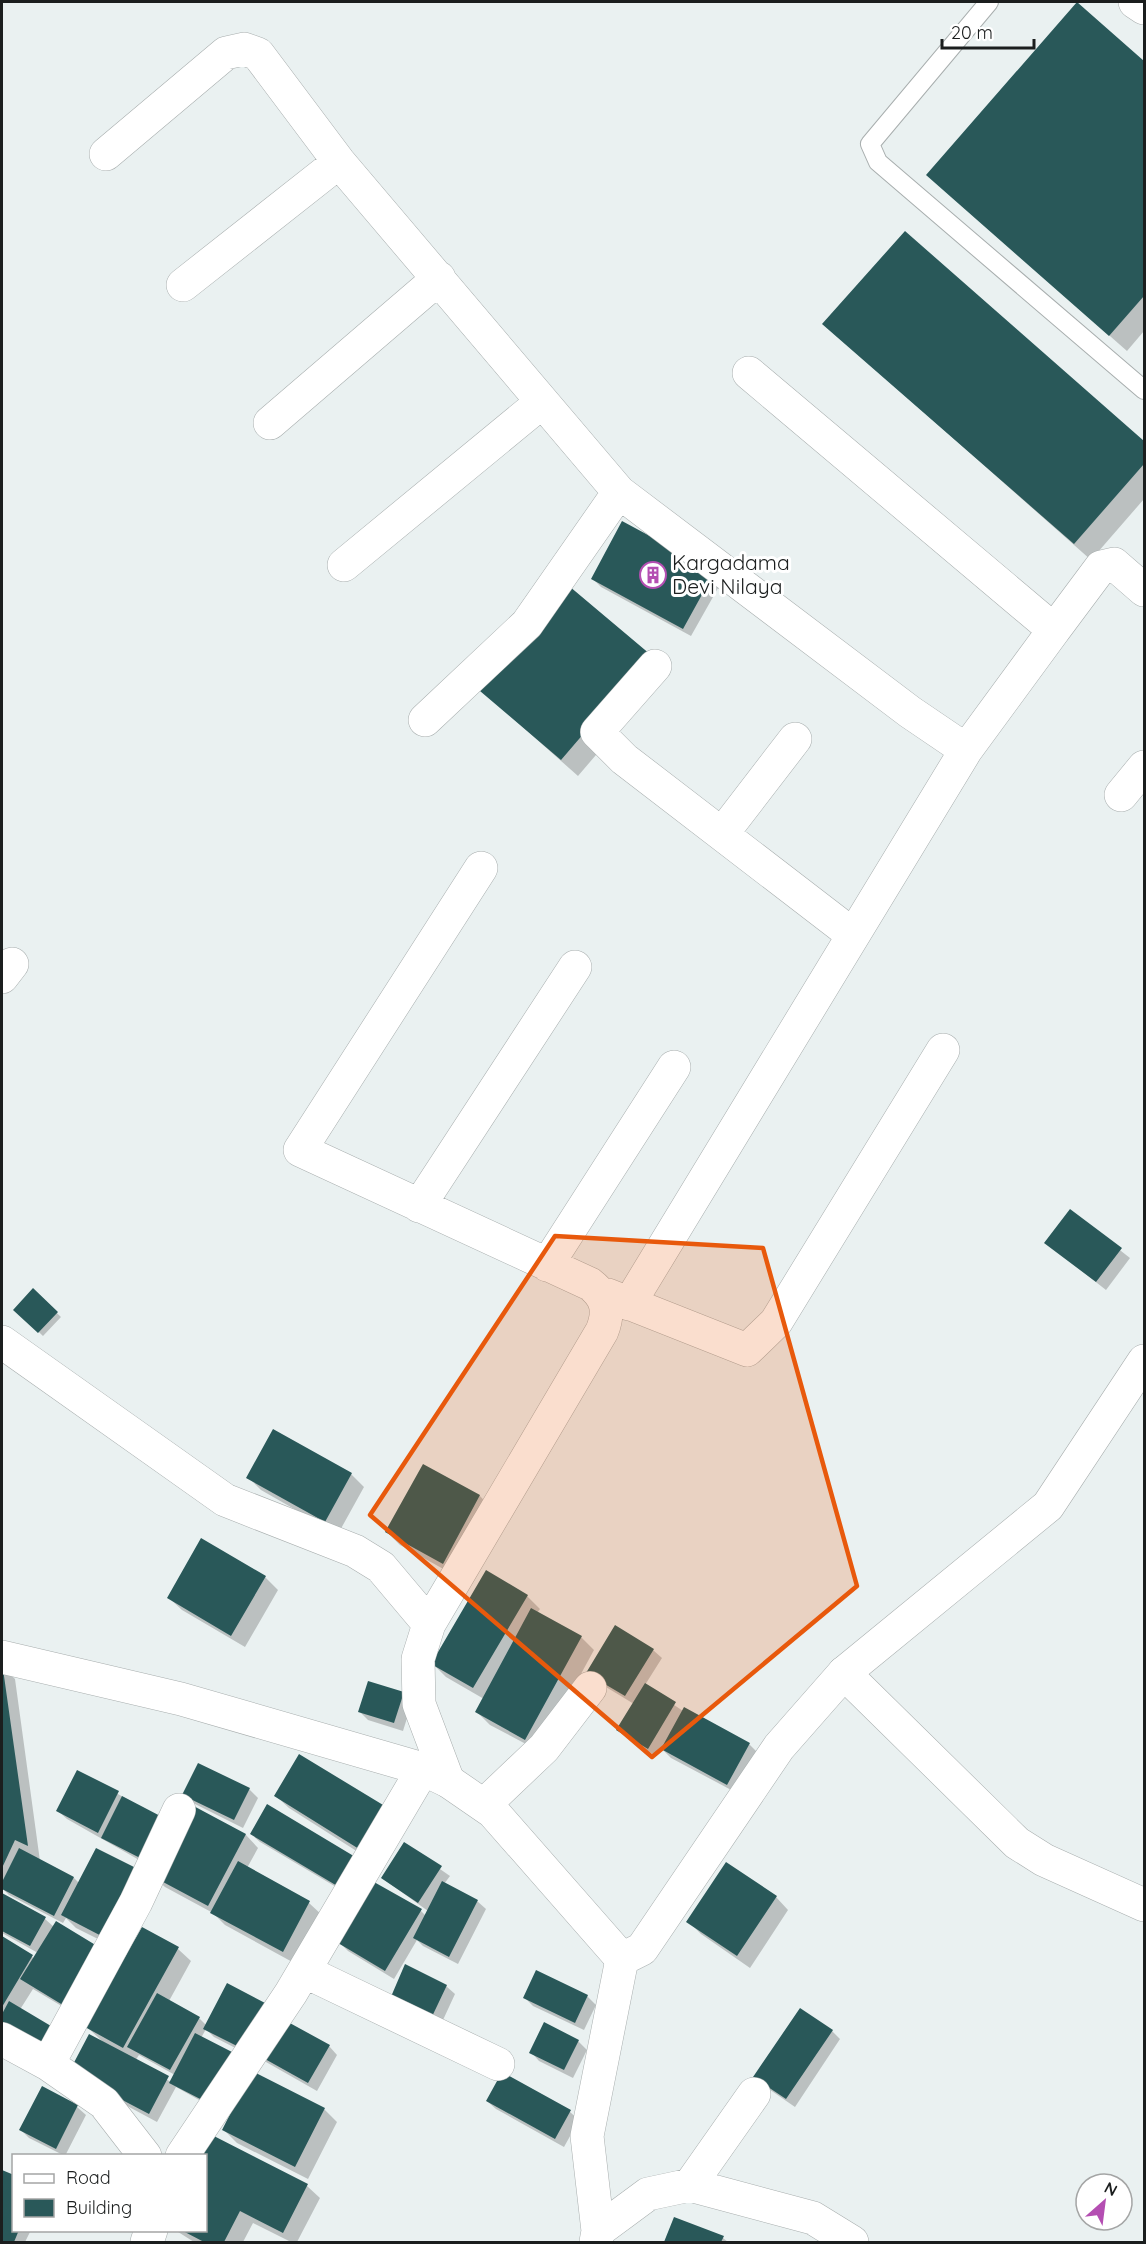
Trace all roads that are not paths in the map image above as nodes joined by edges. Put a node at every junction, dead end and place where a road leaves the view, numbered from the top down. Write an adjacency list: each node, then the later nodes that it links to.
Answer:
1 (989, 2): 9 (lane)
2 (1135, 2): 3 (street)
3 (1144, 8)
4 (106, 154): 5 (street)
5 (339, 162): 6 (street); 7 (street)
6 (439, 278): 10 (street); 11 (street)
7 (183, 285)
8 (749, 373): 15 (street)
9 (1144, 390)
10 (542, 402): 12 (street); 13 (street)
11 (270, 423)
12 (619, 492): 17 (street); 19 (street)
13 (344, 565)
14 (1144, 590): 15 (street)
15 (1054, 630): 19 (street)
16 (655, 666): 22 (street)
17 (425, 720)
18 (795, 740): 22 (street)
19 (966, 750): 24 (street)
20 (1144, 767): 21 (street)
21 (1121, 795)
22 (722, 834): 24 (street)
23 (481, 868): 28 (street)
24 (853, 935): 30 (street)
25 (575, 967): 28 (street)
26 (943, 1050): 30 (street)
27 (674, 1067): 29 (street)
28 (419, 1206): 29 (street)
29 (547, 1264): 30 (street)
30 (615, 1298): 33 (street)
31 (2, 1342): 33 (street)
32 (1144, 1361): 35 (street)
33 (429, 1624): 37 (street)
34 (2, 1657): 37 (street)
35 (844, 1674): 40 (street); 41 (street)
36 (590, 1688): 38 (street)
37 (435, 1775): 38 (street); 42 (street)
38 (484, 1805): 41 (street)
39 (179, 1810): 44 (street)
40 (1144, 1905)
41 (622, 1959): 50 (street)
42 (304, 1971): 45 (street); 48 (street)
43 (2, 2039): 44 (street)
44 (48, 2064): 47 (street)
45 (498, 2064)
46 (754, 2094): 49 (street)
47 (143, 2154)
48 (183, 2154)
49 (690, 2185): 50 (street); 51 (street)
50 (597, 2237)
51 (852, 2242)

